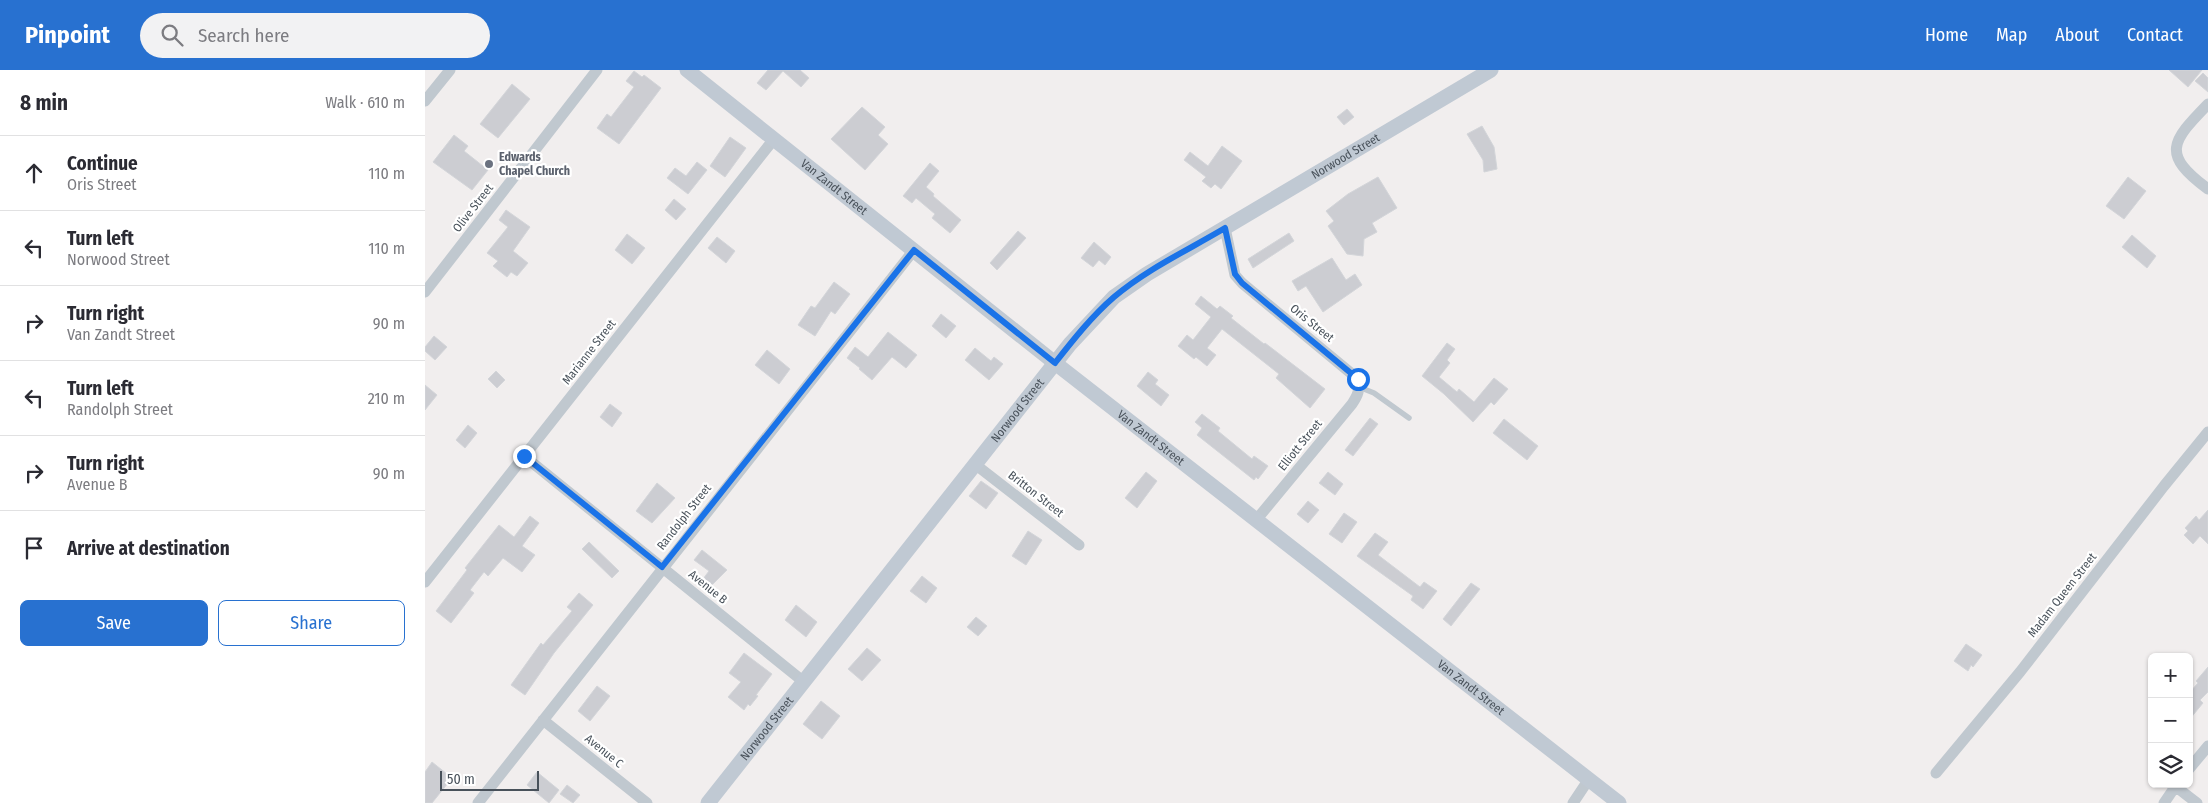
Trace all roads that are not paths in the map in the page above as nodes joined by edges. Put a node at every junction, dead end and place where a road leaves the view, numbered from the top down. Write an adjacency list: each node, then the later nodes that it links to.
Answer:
1 (450, 70): 5 (street)
2 (597, 70): 11 (street, Olive Street)
3 (687, 70): 7 (street, Van Zandt Street)
4 (1491, 70): 9 (street, Norwood Street)
5 (425, 101)
6 (2208, 104): 8 (street)
7 (774, 139): 10 (street, Van Zandt Street); 16 (street, Marianne Street)
8 (2208, 189)
9 (1225, 228): 12 (street, Norwood Street); 13 (street, Oris Street)
10 (914, 250): 12 (street, Van Zandt Street); 20 (street, Randolph Street)
11 (425, 292)
12 (1055, 363): 17 (street, Norwood Street); 18 (street, Van Zandt Street)
13 (1359, 387): 14 (lane, Oris Street); 18 (street, Elliott Street)
14 (1409, 418)
15 (2208, 432): 26 (street, Madam Queen Street)
16 (524, 456): 20 (street, Avenue B); 21 (street, Marianne Street)
17 (976, 465): 19 (street, Britton Street); 22 (street, Norwood Street)
18 (1257, 519): 27 (street, Van Zandt Street)
19 (1079, 545)
20 (662, 567): 22 (street, Avenue B); 23 (street, Randolph Street)
21 (425, 582)
22 (804, 682): 32 (street, Norwood Street)
23 (543, 720): 30 (street, Randolph Street); 31 (street, Avenue C)
24 (2208, 746): 25 (street)
25 (2193, 764)
26 (1936, 773)
27 (1589, 779): 33 (street); 34 (street, Van Zandt Street)
28 (2174, 788): 35 (street)
29 (2180, 788): 36 (street)
30 (478, 803)
31 (647, 803)
32 (708, 803)
33 (1573, 803)
34 (1619, 803)
35 (2164, 803)
36 (2197, 803)

